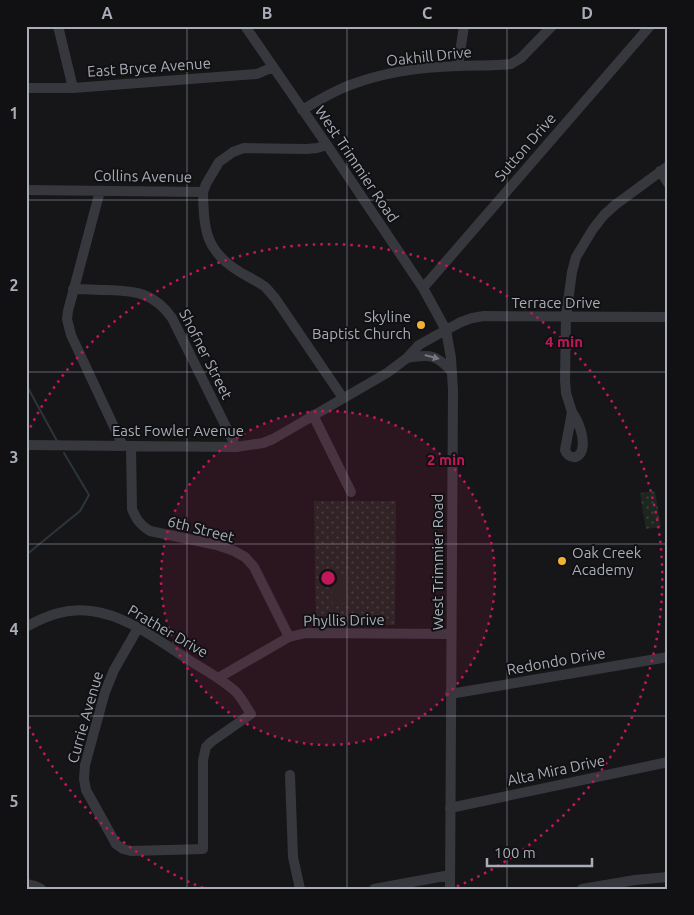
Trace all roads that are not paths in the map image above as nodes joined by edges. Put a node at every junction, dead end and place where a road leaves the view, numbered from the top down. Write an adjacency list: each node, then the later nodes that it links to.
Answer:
1 (58, 26): 9 (street)
2 (245, 26): 7 (street, West Trimmier Road)
3 (464, 26): 6 (street)
4 (552, 26): 6 (street, Oakhill Drive)
5 (650, 26): 17 (street, Sutton Drive)
6 (458, 66): 10 (street, Oakhill Drive)
7 (273, 68): 9 (street, East Bryce Avenue); 10 (street, West Trimmier Road)
8 (26, 88): 9 (street, East Bryce Avenue)
9 (73, 88)
10 (302, 110): 11 (street, West Trimmier Road)
11 (327, 145): 16 (street, Collins Avenue); 17 (street, West Trimmier Road)
12 (664, 169): 13 (street); 19 (street)
13 (668, 183)
14 (26, 190): 15 (street, Collins Avenue)
15 (100, 191): 16 (street, Collins Avenue); 18 (street)
16 (203, 192): 24 (street)
17 (423, 288): 21 (street, West Trimmier Road)
18 (73, 289): 28 (street); 29 (street, Shofner Street)
19 (566, 316): 20 (street, Terrace Drive); 21 (street, Terrace Drive); 25 (street)
20 (668, 317)
21 (446, 330): 22 (street, East Fowler Avenue); 23 (street, West Trimmier Road)
22 (407, 358): 23 (street, one-way to 23); 24 (street, East Fowler Avenue)
23 (452, 372): 33 (street, West Trimmier Road)
24 (343, 398): 26 (street, East Fowler Avenue)
25 (572, 412)
26 (313, 415): 29 (street, East Fowler Avenue); 30 (street)
27 (26, 445): 28 (street, East Fowler Avenue)
28 (127, 446): 29 (street, East Fowler Avenue); 34 (street, 6th Street)
29 (236, 447)
30 (351, 492)
31 (26, 627): 32 (street, Prather Drive)
32 (138, 628): 36 (street, Prather Drive); 38 (street, Currie Avenue)
33 (452, 634): 34 (street, Phyllis Drive); 37 (street, West Trimmier Road)
34 (290, 638): 36 (street, Phyllis Drive)
35 (668, 657): 37 (street, Redondo Drive)
36 (218, 678): 38 (street, Prather Drive)
37 (450, 694): 41 (street, West Trimmier Road)
38 (251, 714)
39 (668, 762): 41 (street, Alta Mira Drive)
40 (290, 775): 46 (street)
41 (450, 808): 42 (street, West Trimmier Road)
42 (450, 875): 47 (street); 48 (street, West Trimmier Road)
43 (668, 877): 49 (street)
44 (26, 884): 45 (street)
45 (41, 889)
46 (300, 889)
47 (374, 889)
48 (450, 889)
49 (582, 889)

